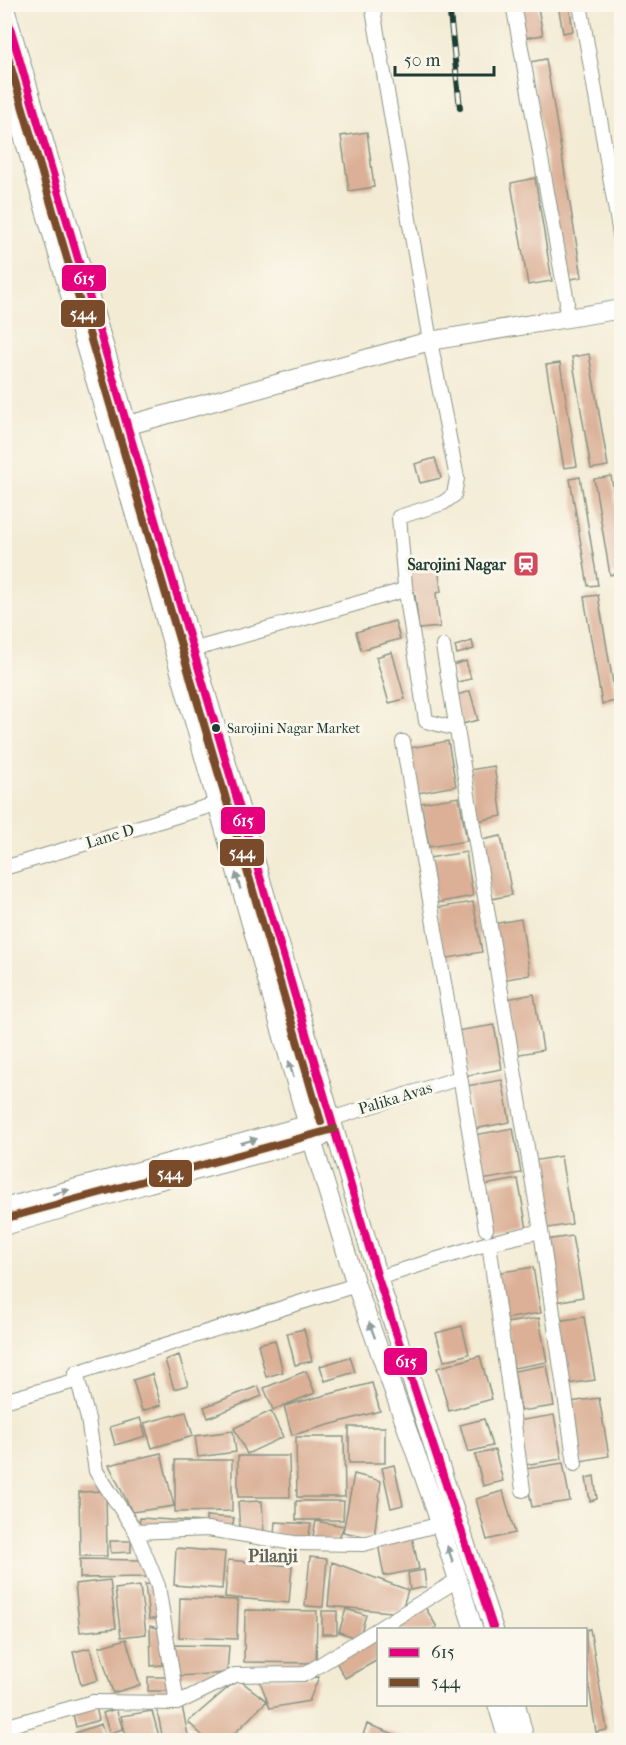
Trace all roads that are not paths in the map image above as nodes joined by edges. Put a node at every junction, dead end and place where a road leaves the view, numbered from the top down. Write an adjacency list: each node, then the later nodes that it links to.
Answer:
1 (372, 4): 11 (street)
2 (513, 4): 10 (street)
3 (580, 4): 8 (street)
4 (4, 5): 6 (street)
5 (4, 71): 7 (street)
6 (38, 119): 7 (street); 12 (street)
7 (12, 126): 13 (street)
8 (621, 246)
9 (621, 309): 10 (street)
10 (565, 320): 11 (street)
11 (430, 341): 12 (street); 14 (street)
12 (129, 425): 13 (street); 16 (street)
13 (111, 430): 17 (street)
14 (405, 586): 16 (street); 18 (street)
15 (443, 646): 18 (street)
16 (192, 650): 17 (street); 23 (street)
17 (174, 655): 20 (street)
18 (457, 729): 28 (street)
19 (403, 742): 22 (street)
20 (216, 804): 21 (street, Lane D); 24 (street, one-way to 20)
21 (4, 868)
22 (459, 1078): 23 (street, Palika Avas); 27 (street)
23 (333, 1126): 24 (street); 30 (street)
24 (309, 1132): 25 (street, one-way to 24); 26 (street); 31 (street)
25 (4, 1208)
26 (4, 1226)
27 (486, 1229)
28 (541, 1231): 29 (street); 34 (street)
29 (489, 1243): 30 (street); 35 (street)
30 (378, 1278): 41 (street)
31 (356, 1285): 32 (street); 36 (street, one-way to 31)
32 (78, 1380): 33 (street); 37 (street)
33 (4, 1401)
34 (575, 1464)
35 (523, 1490)
36 (441, 1524): 37 (street); 38 (street, one-way to 36)
37 (136, 1532): 43 (street)
38 (459, 1579): 39 (street); 40 (street)
39 (380, 1628)
40 (474, 1628)
41 (494, 1628)
42 (377, 1630): 43 (street)
43 (177, 1703): 46 (street)
44 (498, 1706): 47 (street)
45 (516, 1706): 48 (street)
46 (4, 1727)
47 (508, 1740)
48 (525, 1740)

